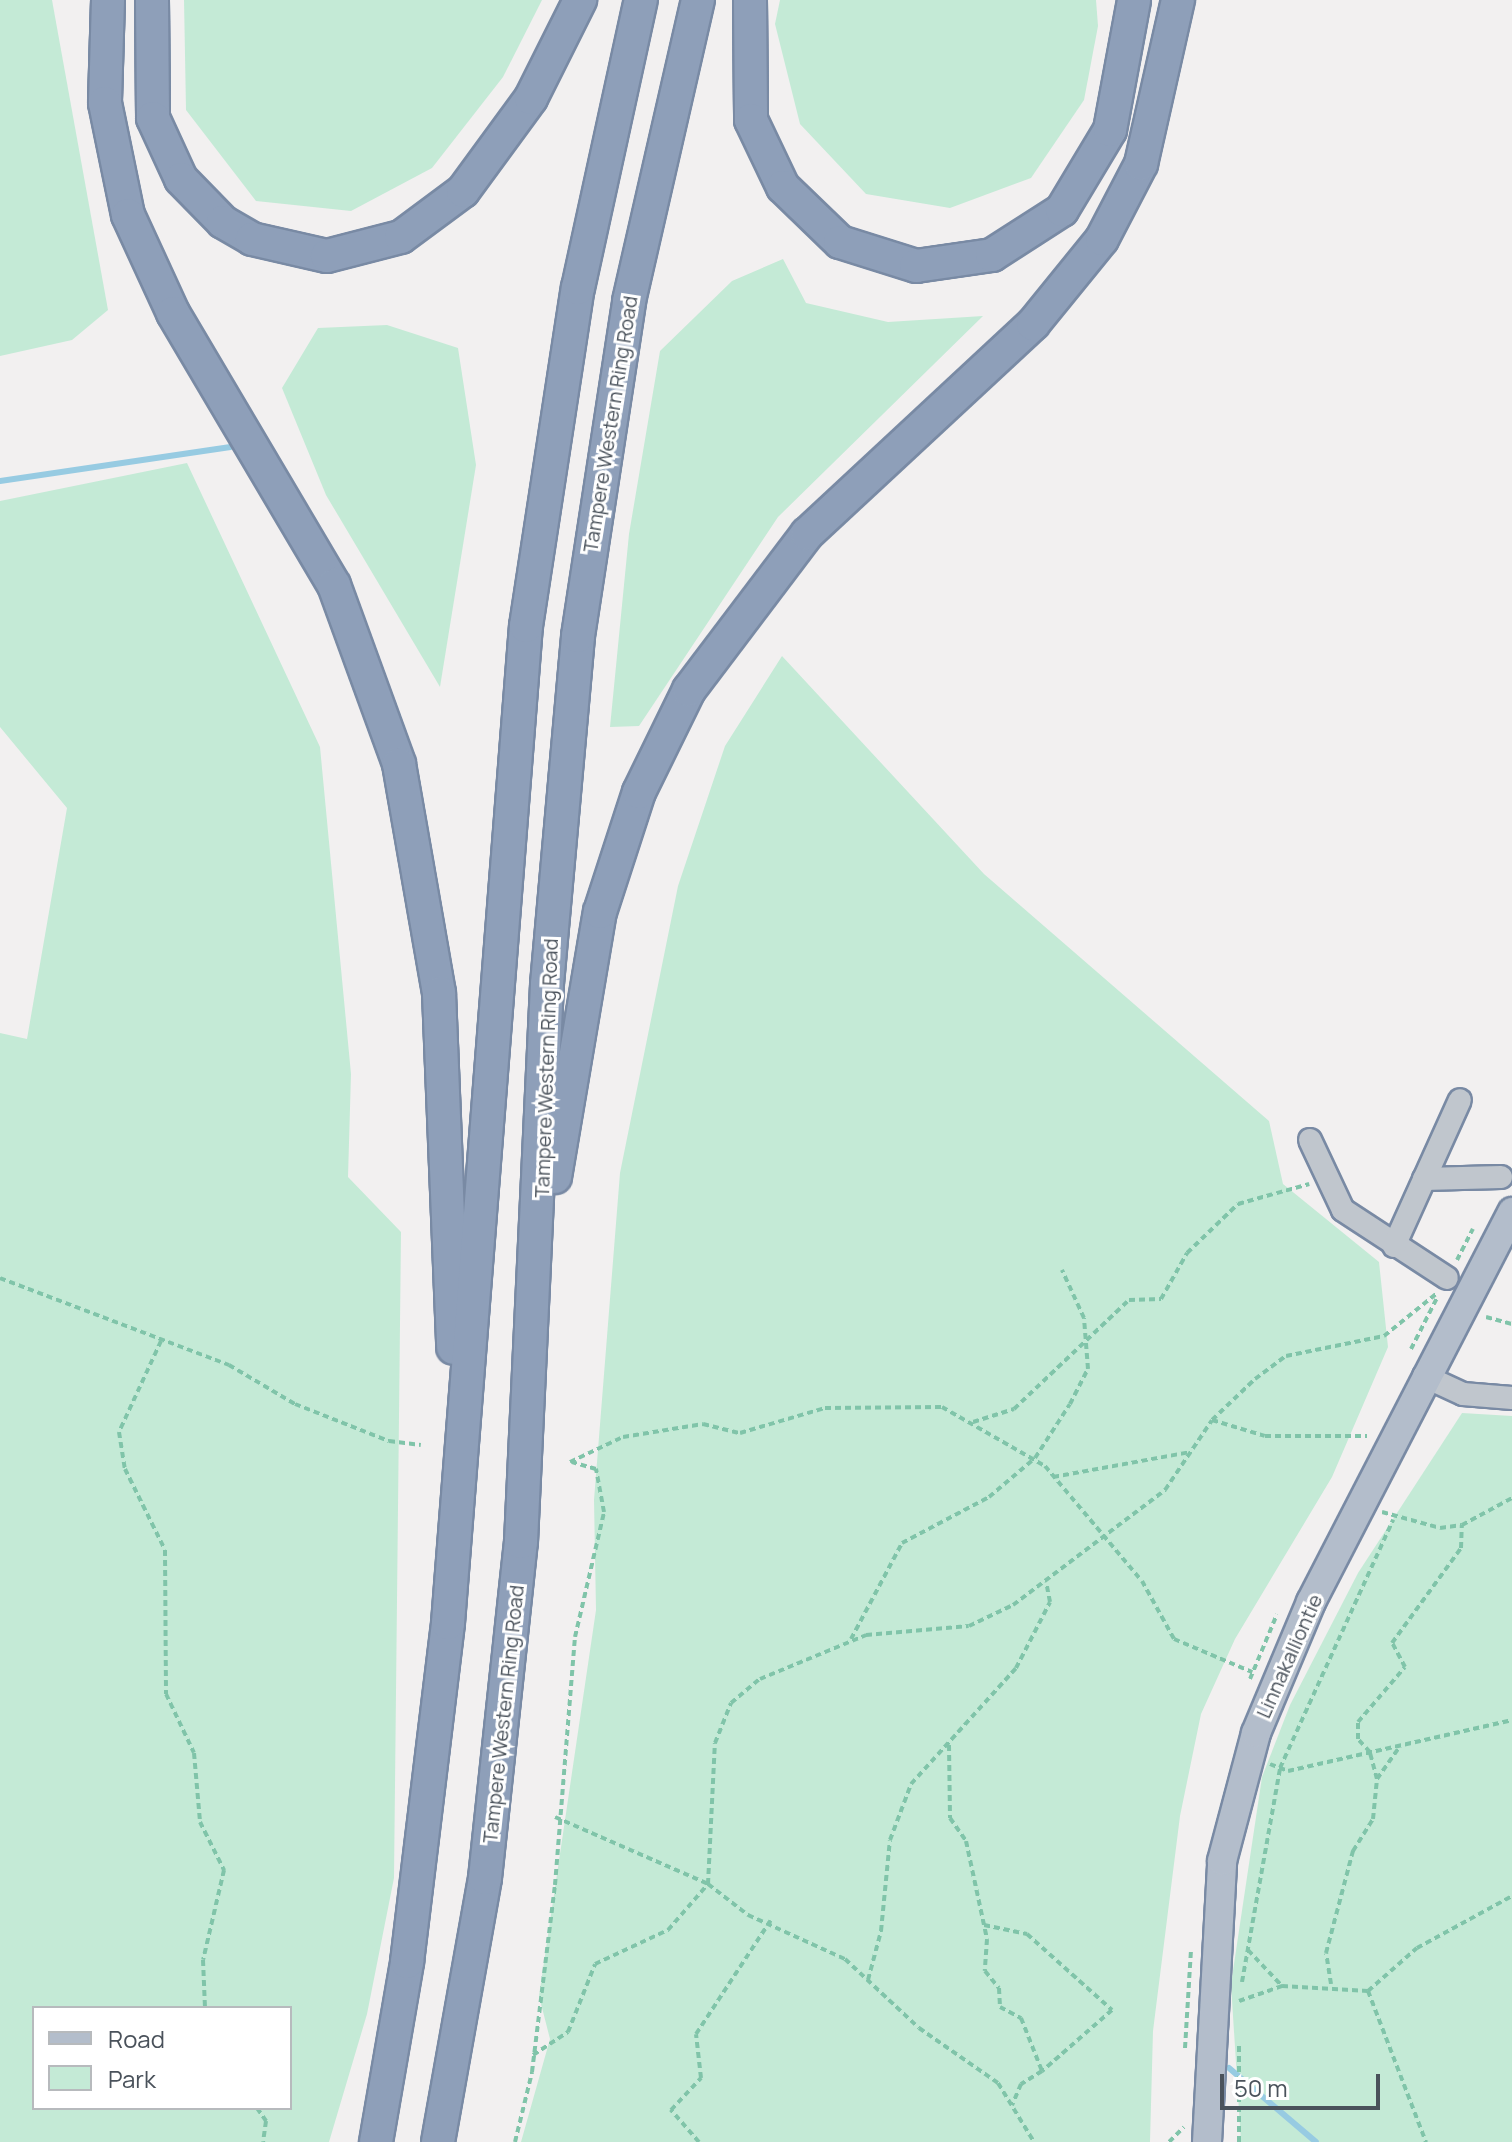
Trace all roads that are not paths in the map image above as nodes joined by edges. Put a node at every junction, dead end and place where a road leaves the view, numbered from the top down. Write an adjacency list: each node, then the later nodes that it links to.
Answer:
1 (108, 0): 19 (highway)
2 (152, 0): 3 (highway)
3 (580, 0)
4 (641, 0): 19 (highway)
5 (698, 0): 15 (highway, Tampere Western Ring Road)
6 (750, 0): 7 (highway)
7 (1134, 0)
8 (1178, 0): 15 (highway)
9 (1460, 1100): 12 (lane)
10 (1310, 1140): 14 (lane)
11 (1501, 1177): 12 (lane)
12 (1424, 1179): 14 (lane)
13 (1512, 1212): 17 (main road, Linnakalliontie)
14 (1394, 1246): 16 (lane)
15 (538, 1254): 22 (highway, Tampere Western Ring Road)
16 (1443, 1285)
17 (1424, 1376): 18 (lane); 20 (main road, Linnakalliontie)
18 (1512, 1398)
19 (460, 1441): 21 (highway)
20 (1196, 2134)
21 (376, 2142)
22 (438, 2142)

